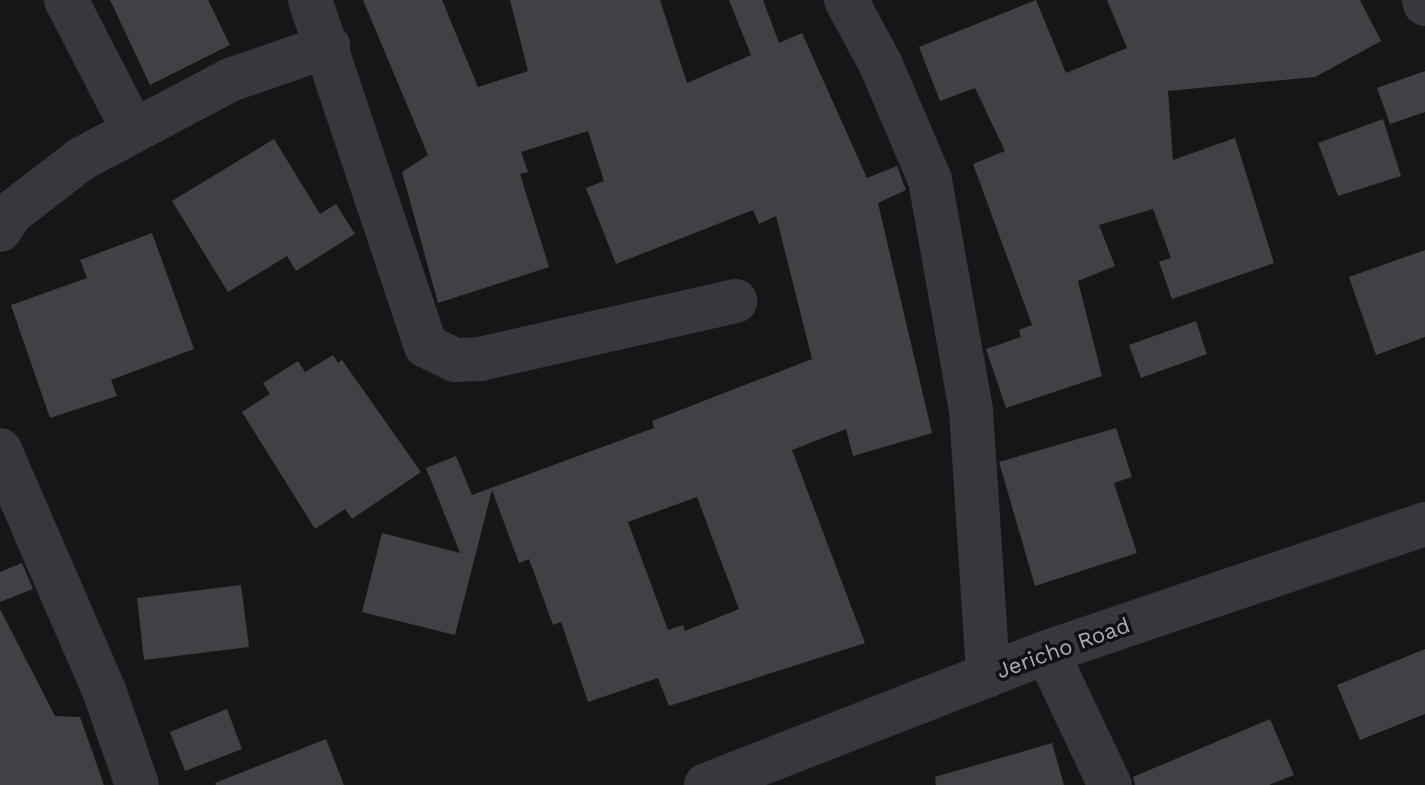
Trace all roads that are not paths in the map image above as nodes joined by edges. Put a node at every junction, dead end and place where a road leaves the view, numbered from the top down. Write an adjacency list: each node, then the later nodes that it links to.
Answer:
1 (66, 0): 5 (street)
2 (310, 0): 4 (street)
3 (846, 0): 11 (street)
4 (328, 46): 5 (street); 7 (street)
5 (133, 130): 6 (street)
6 (0, 230)
7 (736, 301)
8 (0, 450): 13 (street)
9 (1425, 524): 10 (street, Jericho Road)
10 (1047, 652): 11 (street, Jericho Road); 15 (street)
11 (988, 675): 12 (street, Jericho Road)
12 (754, 776): 14 (street, Jericho Road)
13 (137, 785)
14 (706, 785)
15 (1110, 785)

